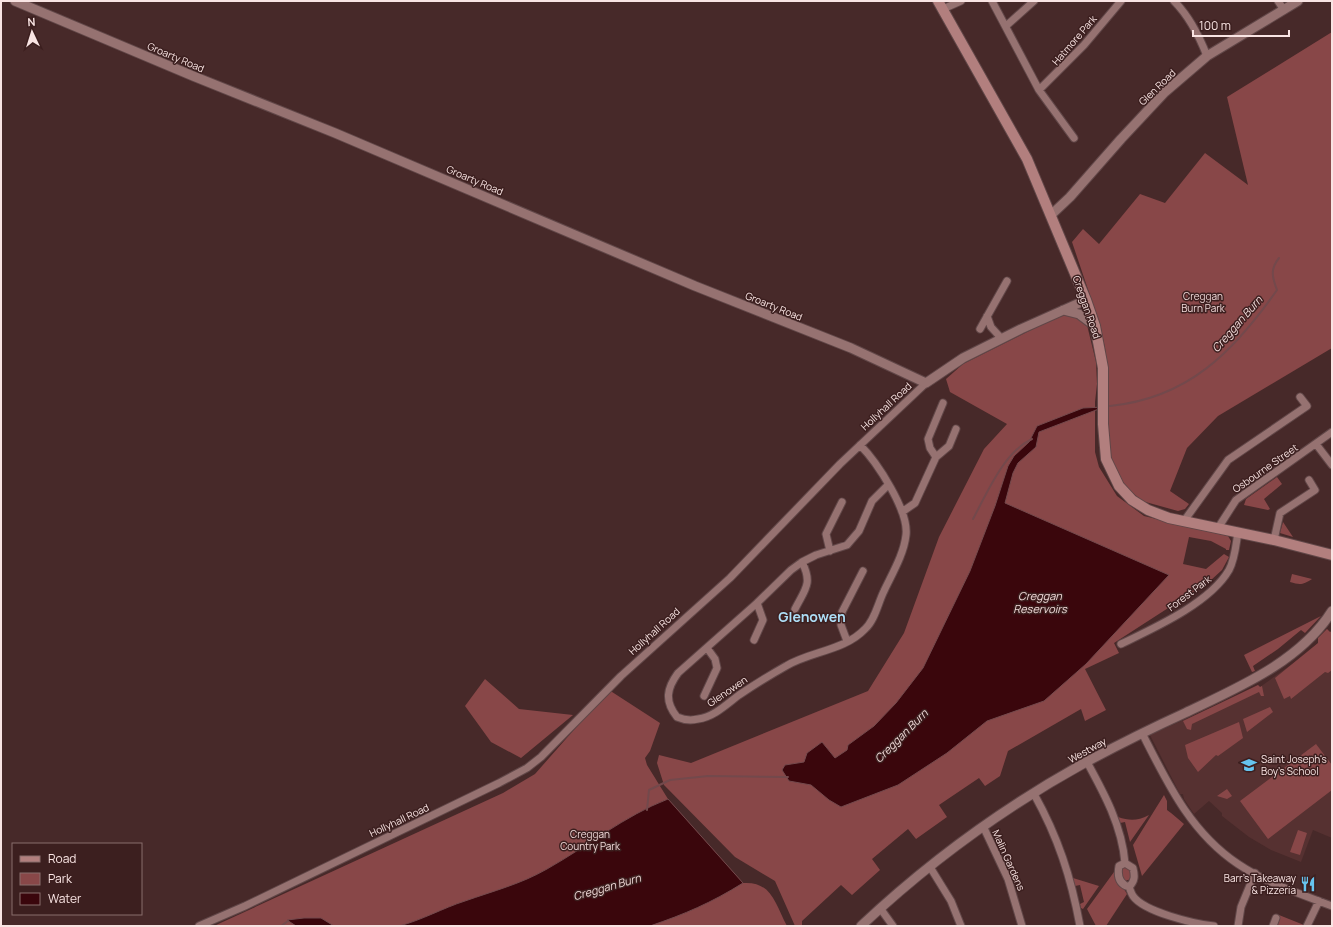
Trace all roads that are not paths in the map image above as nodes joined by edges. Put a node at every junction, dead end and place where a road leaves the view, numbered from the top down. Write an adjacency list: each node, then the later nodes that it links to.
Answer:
1 (15, 1): 23 (street, Groarty Road)
2 (961, 1): 9 (street)
3 (992, 1): 11 (street)
4 (1034, 1): 11 (street)
5 (1121, 1): 13 (street, Hatmore Park)
6 (1278, 1): 10 (street)
7 (1298, 1): 10 (street, Glen Road)
8 (1179, 3): 12 (street)
9 (940, 5): 15 (main road, Creggan Road)
10 (1284, 10): 12 (street, Glen Road)
11 (1006, 26): 13 (street)
12 (1207, 56): 15 (street, Glen Road)
13 (1040, 90): 14 (street)
14 (1074, 138)
15 (1052, 214): 17 (main road, Creggan Road)
16 (1007, 281): 19 (street)
17 (1086, 300): 18 (street, Hollyhall Road); 20 (main road, Creggan Road)
18 (1063, 310): 20 (street); 22 (street, Hollyhall Road)
19 (987, 316): 21 (street); 22 (street)
20 (1095, 326): 36 (main road, Creggan Road)
21 (980, 329)
22 (1001, 338): 23 (street, Hollyhall Road)
23 (926, 383): 29 (street, Hollyhall Road)
24 (1300, 397): 36 (street)
25 (943, 403): 30 (street)
26 (956, 429): 30 (street)
27 (1332, 432): 28 (street, Osbourne Street)
28 (1316, 444): 31 (street); 37 (street, Osbourne Street)
29 (860, 445): 33 (street, Glenowen); 64 (street, Hollyhall Road)
30 (936, 457): 35 (street)
31 (1332, 465)
32 (1309, 480): 39 (street)
33 (888, 485): 35 (street, Glenowen); 40 (street, Glenowen)
34 (842, 502): 40 (street)
35 (902, 512): 48 (street, Glenowen)
36 (1184, 522): 37 (main road, Creggan Road)
37 (1218, 528): 38 (main road, Creggan Road)
38 (1238, 532): 39 (main road, Creggan Road); 49 (street, Forest Park)
39 (1274, 540): 41 (main road, Creggan Road)
40 (830, 551): 42 (street, Glenowen)
41 (1332, 555)
42 (802, 562): 44 (street, Glenowen); 45 (street)
43 (863, 571): 48 (street)
44 (757, 603): 47 (street); 50 (street, Glenowen)
45 (795, 609)
46 (1332, 611): 52 (street, Westway)
47 (754, 640)
48 (847, 641): 50 (street, Glenowen)
49 (1121, 644)
50 (707, 648): 51 (street)
51 (704, 696)
52 (1142, 733): 53 (street, Westway); 58 (street)
53 (1087, 762): 54 (street, Westway); 56 (street)
54 (1034, 794): 55 (street, Westway); 69 (street)
55 (983, 826): 57 (street, Westway); 68 (street, Malin Gardens)
56 (1125, 863): 59 (street); 59 (street)
57 (930, 867): 62 (street, Westway); 67 (street)
58 (1254, 874): 60 (street); 71 (street)
59 (1129, 887): 70 (street)
60 (1319, 901): 61 (street); 73 (street)
61 (1332, 906)
62 (880, 908): 65 (street, Westway); 66 (street)
63 (1276, 918): 72 (street)
64 (199, 926)
65 (861, 926)
66 (893, 926)
67 (960, 926)
68 (1022, 926)
69 (1080, 926)
70 (1214, 926)
71 (1238, 926)
72 (1273, 926)
73 (1307, 926)

